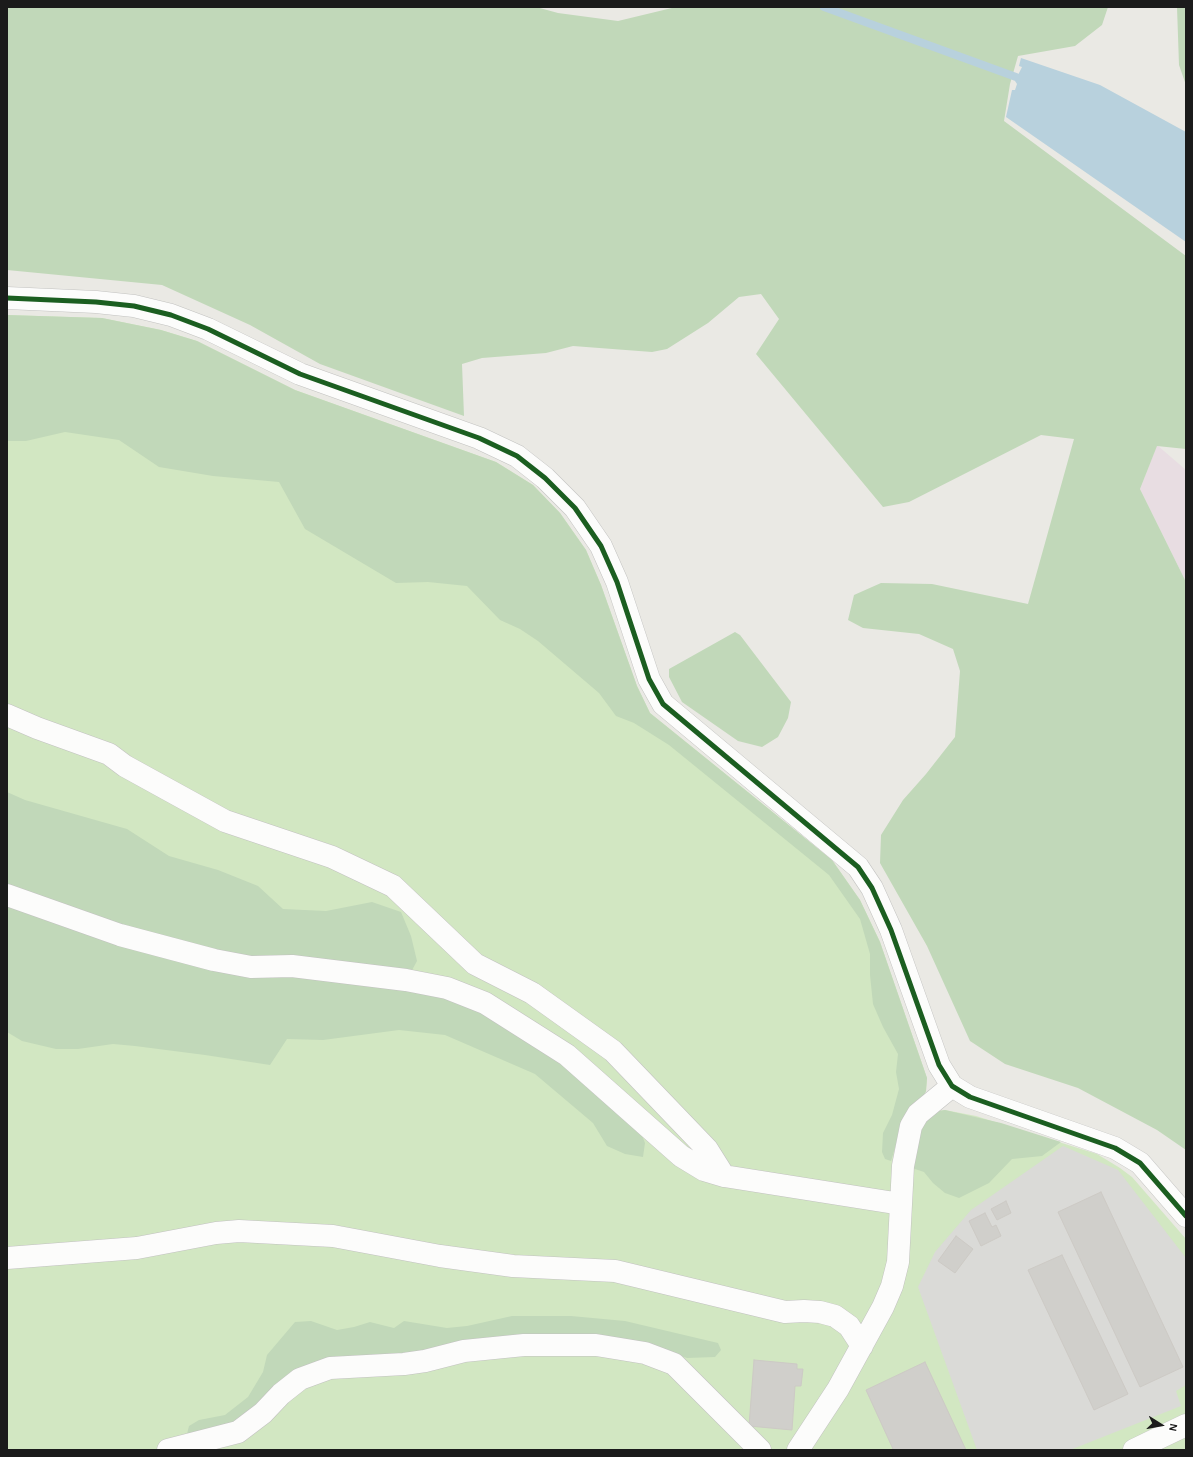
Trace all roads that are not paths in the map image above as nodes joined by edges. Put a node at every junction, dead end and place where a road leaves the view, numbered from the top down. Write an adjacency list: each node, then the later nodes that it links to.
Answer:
1 (7, 298): 4 (street)
2 (7, 715): 5 (street)
3 (7, 896): 5 (street)
4 (952, 1086): 6 (street); 7 (street)
5 (724, 1176): 6 (street)
6 (901, 1204): 9 (street)
7 (1186, 1216)
8 (7, 1258): 9 (street)
9 (862, 1346): 13 (street)
10 (1186, 1425): 14 (street)
11 (168, 1450): 12 (street)
12 (760, 1450)
13 (798, 1450)
14 (1134, 1450)

